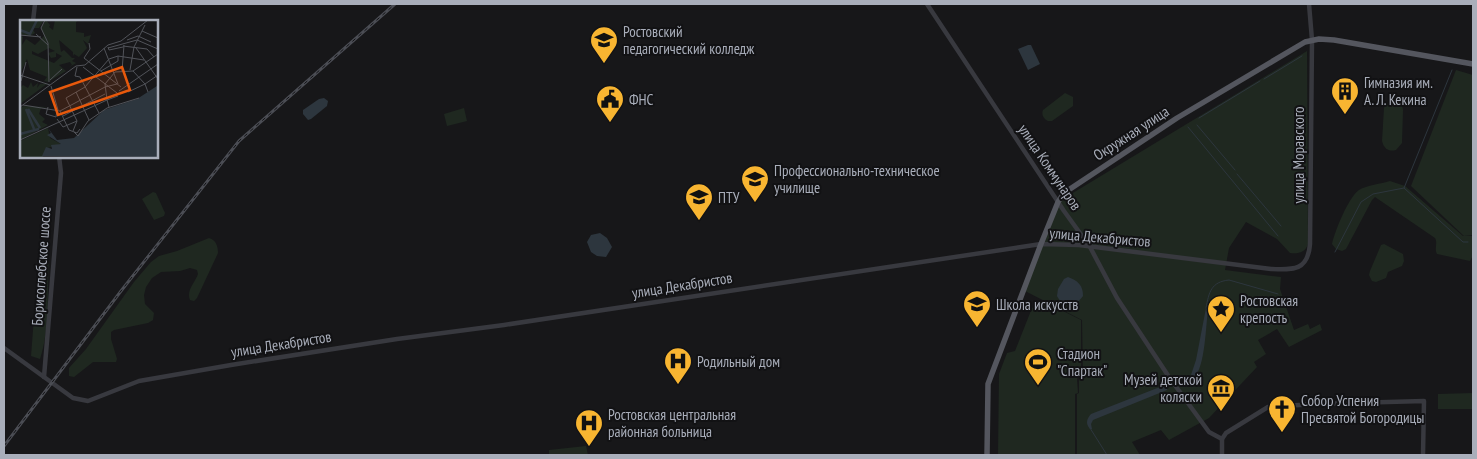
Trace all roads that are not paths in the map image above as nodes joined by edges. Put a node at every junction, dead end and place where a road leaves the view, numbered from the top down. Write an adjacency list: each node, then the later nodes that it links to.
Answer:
1 (35, 4): 4 (street)
2 (928, 4): 8 (street, улица Коммунаров)
3 (1309, 4): 5 (street, улица Моравского)
4 (33, 20)
5 (1312, 40): 6 (main road, Окружная улица); 8 (main road, Окружная улица); 11 (street, улица Моравского)
6 (1473, 64)
7 (58, 158): 13 (street, Борисоглебское шоссе)
8 (1058, 202): 9 (main road, Окружная улица); 10 (street, улица Коммунаров)
9 (1041, 244): 10 (street, улица Декабристов); 13 (street, улица Декабристов); 15 (main road, Окружная улица)
10 (1090, 246): 11 (street, улица Декабристов); 14 (street, улица Коммунаров)
11 (1299, 267)
12 (4, 348): 13 (street)
13 (44, 377)
14 (1222, 440): 16 (street); 17 (street)
15 (987, 455)
16 (1222, 455)
17 (1423, 455)

